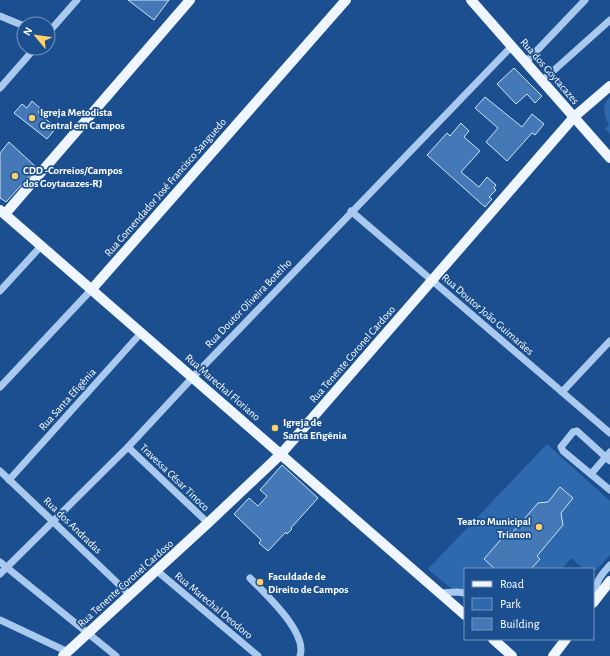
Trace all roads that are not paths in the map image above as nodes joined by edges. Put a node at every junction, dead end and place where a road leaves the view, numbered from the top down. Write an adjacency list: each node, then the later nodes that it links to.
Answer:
1 (77, 0): 9 (street)
2 (190, 0): 19 (main road)
3 (346, 0): 22 (main road, Rua Comendador José Francisco Sanguedo)
4 (470, 0): 10 (main road, Rua dos Goytacazes)
5 (585, 0): 12 (street)
6 (0, 16): 8 (street)
7 (610, 20): 13 (street)
8 (16, 23)
9 (56, 24)
10 (512, 46): 12 (main road, Rua dos Goytacazes); 18 (street, Rua Doutor Oliveira Botelho)
11 (28, 56): 15 (street)
12 (526, 62): 13 (main road, Rua dos Goytacazes)
13 (542, 81): 16 (main road, Rua dos Goytacazes)
14 (610, 86): 16 (main road, Rua Tenente Coronel Cardoso)
15 (0, 88)
16 (574, 117): 17 (main road, Rua dos Goytacazes); 21 (main road, Rua Tenente Coronel Cardoso)
17 (610, 158)
18 (352, 211): 21 (street, Rua Doutor João Guimarães); 26 (street, Rua Doutor Oliveira Botelho)
19 (2, 215): 20 (main road, Rua Marechal Floriano)
20 (42, 245): 22 (main road, Rua Marechal Floriano); 23 (street)
21 (432, 280): 28 (street, Rua Doutor João Guimarães); 31 (main road, Rua Tenente Coronel Cardoso)
22 (92, 289): 24 (main road, Rua Marechal Floriano); 27 (street, Rua Comendador José Francisco Sanguedo)
23 (0, 291)
24 (141, 333): 26 (main road, Rua Marechal Floriano); 35 (street, Rua Santa Efigênia)
25 (610, 341): 28 (street)
26 (193, 377): 30 (street, Rua Doutor Oliveira Botelho); 31 (main road, Rua Marechal Floriano)
27 (0, 387)
28 (562, 392): 29 (street, Rua Doutor João Guimarães)
29 (610, 433)
30 (128, 447): 37 (street, Rua Doutor Oliveira Botelho); 38 (street, Travessa César Tinoco)
31 (281, 454): 38 (main road, Rua Tenente Coronel Cardoso); 47 (main road, Rua Marechal Floriano)
32 (609, 457): 34 (street); 34 (street)
33 (0, 471): 35 (street, Rua dos Andradas)
34 (591, 474): 36 (street)
35 (9, 480): 37 (street, Rua dos Andradas)
36 (610, 490)
37 (52, 520): 41 (street, Rua Doutor Oliveira Botelho); 49 (street, Rua dos Andradas)
38 (208, 523): 42 (main road, Rua Tenente Coronel Cardoso)
39 (0, 562): 41 (street)
40 (610, 565): 45 (street)
41 (6, 567): 43 (street, Rua Doutor Oliveira Botelho); 53 (street)
42 (156, 570): 49 (main road, Rua Tenente Coronel Cardoso); 58 (street, Rua Marechal Deodoro)
43 (0, 574)
44 (250, 578): 59 (street)
45 (596, 579): 50 (street)
46 (610, 581): 50 (main road)
47 (440, 593): 48 (street); 51 (main road, Rua Marechal Floriano)
48 (464, 593)
49 (130, 595): 53 (main road, Rua Tenente Coronel Cardoso)
50 (596, 600)
51 (464, 614)
52 (0, 620): 56 (street)
53 (88, 632): 56 (main road, Rua Tenente Coronel Cardoso); 57 (street)
54 (494, 640): 60 (main road)
55 (565, 640): 61 (main road)
56 (65, 654)
57 (116, 656)
58 (258, 656)
59 (300, 656)
60 (512, 656)
61 (553, 656)

